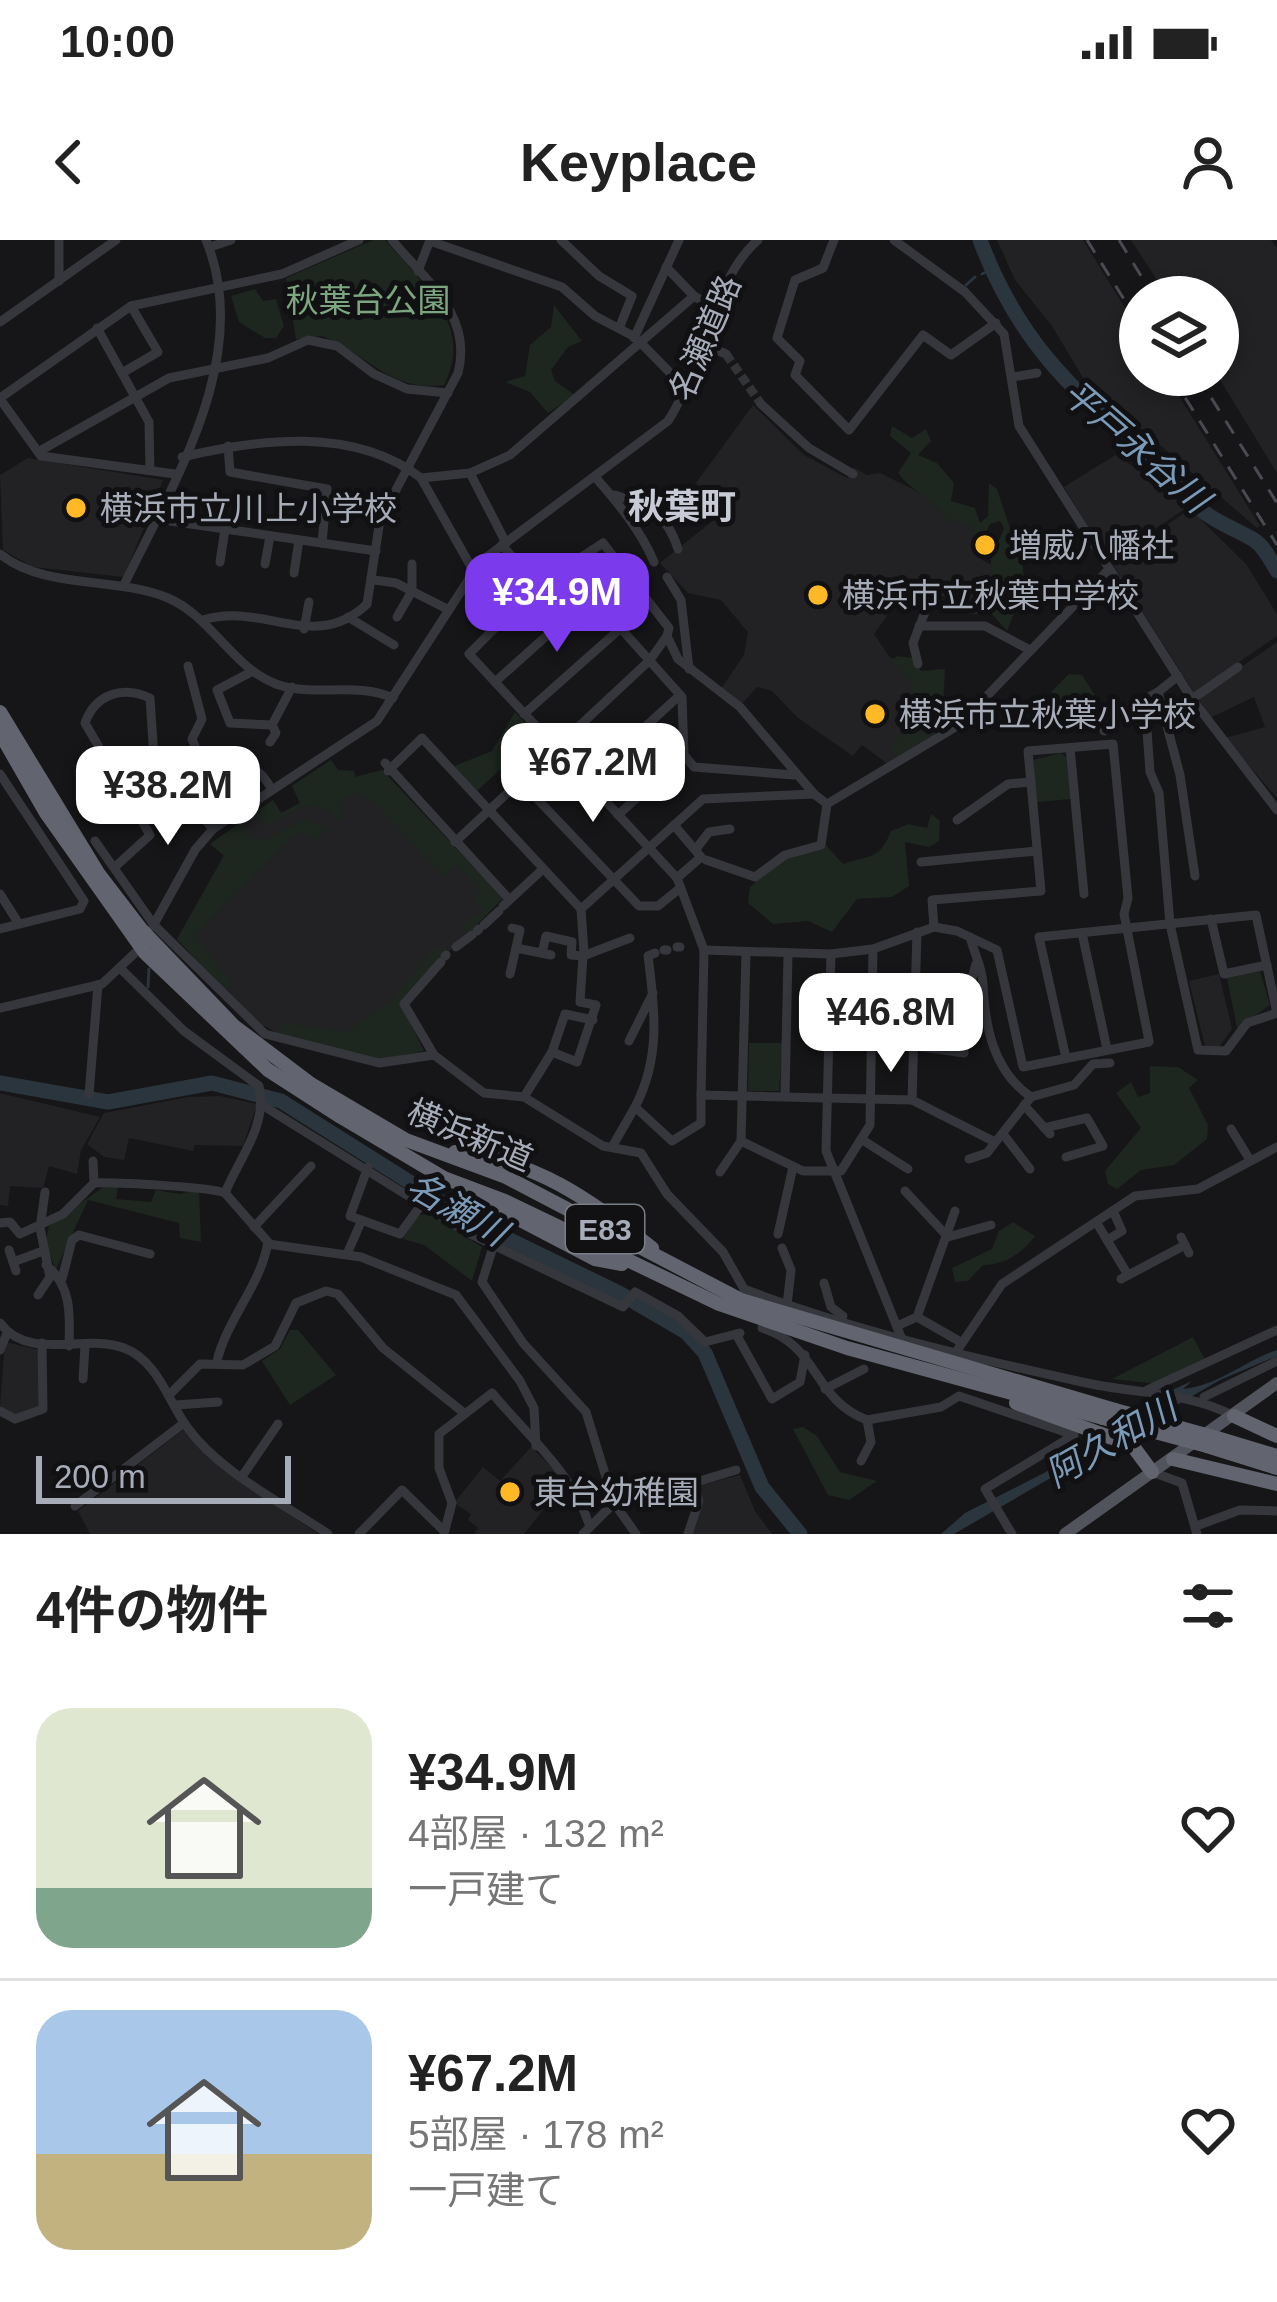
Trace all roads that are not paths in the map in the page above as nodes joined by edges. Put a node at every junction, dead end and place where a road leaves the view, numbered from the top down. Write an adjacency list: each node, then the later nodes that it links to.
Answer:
1 (58, 240): 17 (street)
2 (116, 240): 17 (street)
3 (231, 240): 13 (street)
4 (359, 240): 18 (street)
5 (392, 240): 16 (street)
6 (430, 240): 14 (street); 16 (street)
7 (474, 240): 14 (street)
8 (561, 240): 24 (street)
9 (679, 240): 15 (street)
10 (758, 240): 21 (street, 名瀬道路)
11 (834, 240): 23 (street)
12 (895, 240): 23 (street)
13 (208, 244): 18 (street)
14 (470, 255): 24 (street)
15 (666, 267): 19 (street); 26 (street)
16 (418, 271): 34 (street)
17 (59, 280): 22 (street)
18 (218, 284): 20 (street); 29 (street)
19 (694, 296): 21 (street); 26 (street)
20 (131, 305): 25 (street); 30 (street)
21 (718, 310): 27 (street, 名瀬道路)
22 (0, 322)
23 (996, 323): 32 (street)
24 (620, 326): 26 (street)
25 (97, 328): 30 (street); 36 (street)
26 (637, 339): 33 (street); 43 (street)
27 (705, 346): 28 (street); 33 (street, 名瀬道路)
28 (726, 354)
29 (216, 369): 34 (street); 35 (street); 40 (street)
30 (122, 373): 35 (street)
31 (1037, 373): 32 (street)
32 (1013, 377): 63 (street)
33 (688, 392): 47 (street, 名瀬道路)
34 (448, 393): 41 (street)
35 (136, 398): 39 (street); 42 (street)
36 (0, 399): 39 (street)
37 (761, 404): 45 (street)
38 (228, 446): 40 (street); 41 (street); 53 (street)
39 (38, 452): 42 (street)
40 (182, 457): 44 (street)
41 (409, 469): 46 (street); 56 (street)
42 (150, 470): 44 (street)
43 (470, 473): 46 (street); 54 (street)
44 (175, 474): 49 (street)
45 (853, 474)
46 (421, 478): 64 (street)
47 (596, 478): 48 (street); 54 (street, 名瀬道路)
48 (612, 494): 55 (street); 59 (street)
49 (156, 519): 50 (street); 68 (street)
50 (225, 529): 51 (street); 58 (street)
51 (270, 536): 52 (street); 60 (street)
52 (298, 540): 53 (street); 65 (street)
53 (322, 543): 56 (street)
54 (504, 544): 64 (street, 名瀬道路); 69 (street)
55 (678, 549)
56 (376, 551): 67 (street)
57 (0, 554): 68 (street)
58 (220, 562)
59 (654, 562)
60 (266, 564)
61 (412, 564): 70 (street)
62 (566, 567): 69 (street); 71 (street); 81 (street)
63 (1109, 569): 83 (street); 90 (street)
64 (474, 572): 73 (street, 名瀬道路)
65 (294, 573)
66 (667, 577): 88 (street)
67 (374, 580): 70 (street); 75 (street)
68 (124, 585): 77 (street)
69 (537, 586): 91 (street)
70 (412, 591): 73 (street); 76 (street)
71 (590, 597): 80 (street); 91 (street)
72 (308, 602): 79 (street)
73 (449, 610): 95 (street, 名瀬道路)
74 (925, 612): 78 (street)
75 (348, 617): 79 (street); 82 (street)
76 (397, 617)
77 (203, 620): 79 (street); 89 (street)
78 (919, 626): 83 (street); 85 (street)
79 (304, 628)
80 (621, 628): 84 (street); 98 (street)
81 (667, 636): 84 (street); 88 (street)
82 (394, 645)
83 (1030, 650): 116 (street)
84 (650, 660): 94 (street); 105 (street)
85 (918, 664)
86 (188, 666): 107 (street)
87 (1238, 667): 96 (street)
88 (689, 669): 109 (street)
89 (253, 671): 92 (street); 100 (street)
90 (1178, 676): 93 (street); 96 (street)
91 (495, 682): 98 (street)
92 (292, 687): 95 (street); 100 (street)
93 (1158, 692): 101 (street); 133 (street)
94 (680, 695): 106 (street); 110 (street)
95 (393, 698): 114 (street, 名瀬道路)
96 (1192, 699): 119 (street)
97 (0, 712): 259 (highway, 横浜新道 / E83)
98 (524, 714): 105 (street)
99 (1146, 717): 142 (street)
100 (272, 725): 103 (street)
101 (1104, 731)
102 (0, 733): 236 (highway, 横浜新道 / E83)
103 (270, 742)
104 (1070, 748): 111 (street); 137 (street); 147 (street)
105 (556, 749): 110 (street); 112 (street)
106 (684, 754): 109 (street); 120 (street)
107 (203, 766): 113 (street); 114 (street)
108 (0, 773): 141 (street)
109 (794, 775): 115 (street)
110 (586, 782): 120 (street)
111 (1031, 782): 121 (street); 128 (street)
112 (522, 783): 118 (street); 134 (street)
113 (180, 788): 117 (street); 117 (street); 123 (street)
114 (272, 790): 123 (street, 名瀬道路)
115 (814, 794): 116 (street); 122 (street)
116 (827, 804): 129 (street)
117 (135, 811): 131 (street)
118 (491, 811): 126 (street); 126 (street); 132 (street)
119 (1277, 811)
120 (618, 815): 127 (street)
121 (957, 820)
122 (674, 825): 127 (street); 129 (street)
123 (213, 829): 145 (street, 名瀬道路)
124 (730, 829): 129 (street)
125 (95, 841): 131 (street)
126 (455, 842): 138 (street)
127 (649, 849): 134 (street); 135 (street)
128 (1037, 851): 130 (street); 143 (street)
129 (702, 856): 135 (street)
130 (921, 862)
131 (116, 866): 145 (street)
132 (543, 869): 138 (street); 139 (street)
133 (1195, 876)
134 (614, 880): 135 (street); 139 (street)
135 (678, 884): 153 (street)
136 (0, 894): 141 (street)
137 (1084, 894)
138 (504, 905): 173 (street)
139 (581, 910): 157 (street)
140 (1211, 919): 142 (street); 161 (street); 161 (street)
141 (19, 924): 144 (street)
142 (1170, 924): 147 (street); 167 (street)
143 (934, 927): 148 (street); 150 (street)
144 (0, 928)
145 (153, 928): 173 (street)
146 (512, 928): 152 (street)
147 (1126, 928): 149 (street); 171 (street)
148 (917, 932): 154 (street); 170 (street)
149 (1082, 933): 171 (street); 174 (street)
150 (970, 937): 160 (street); 174 (street)
151 (630, 938): 157 (street)
152 (516, 947): 157 (street); 163 (street)
153 (703, 948): 156 (street); 165 (street); 177 (street)
154 (873, 949): 159 (street); 182 (street)
155 (135, 953): 162 (street)
156 (746, 953): 158 (street); 178 (street)
157 (583, 954): 168 (street)
158 (788, 954): 159 (street); 179 (street)
159 (831, 954): 181 (street)
160 (976, 964): 170 (street); 184 (street)
161 (1267, 965): 167 (street)
162 (121, 969): 164 (street); 185 (street)
163 (508, 969)
164 (98, 986): 166 (street); 176 (street)
165 (653, 992): 169 (street); 186 (street)
166 (0, 1008)
167 (1277, 1013)
168 (593, 1020): 172 (street); 172 (street)
169 (629, 1041)
170 (915, 1046): 183 (street)
171 (1107, 1049): 174 (street)
172 (552, 1052): 180 (street)
173 (434, 1055): 180 (street)
174 (1066, 1058)
175 (1110, 1063): 184 (street)
176 (89, 1094)
177 (701, 1095): 178 (street); 186 (street)
178 (742, 1096): 179 (street); 190 (street)
179 (785, 1096): 181 (street)
180 (524, 1097): 191 (street)
181 (827, 1097): 182 (street); 203 (street)
182 (870, 1098): 183 (street); 189 (street)
183 (913, 1100): 188 (street)
184 (1028, 1101): 188 (street); 193 (street)
185 (262, 1103): 198 (street); 207 (street)
186 (635, 1108): 191 (street)
187 (1232, 1129): 195 (street)
188 (999, 1138): 194 (street); 201 (street)
189 (861, 1139): 200 (street); 203 (street)
190 (741, 1142): 199 (street); 202 (street)
191 (612, 1147): 232 (street)
192 (1277, 1147): 195 (street)
193 (1071, 1154)
194 (969, 1159)
195 (1250, 1160): 210 (street)
196 (93, 1161): 204 (street)
197 (311, 1166): 215 (street)
198 (368, 1167): 208 (street); 212 (street)
199 (793, 1167): 203 (street); 217 (street)
200 (908, 1169)
201 (1030, 1169)
202 (720, 1172)
203 (834, 1174): 238 (street)
204 (94, 1183): 207 (street); 216 (street)
205 (904, 1191): 218 (street)
206 (45, 1192): 216 (street)
207 (225, 1193): 215 (street)
208 (421, 1204): 212 (street); 221 (street)
209 (955, 1210): 218 (street)
210 (1114, 1213): 213 (street); 219 (street)
211 (0, 1222): 216 (street)
212 (361, 1222): 226 (street)
213 (1098, 1225): 219 (street); 242 (street)
214 (991, 1226): 218 (street)
215 (254, 1227): 220 (street)
216 (40, 1228): 224 (street)
217 (778, 1234)
218 (945, 1234): 233 (street)
219 (1107, 1240): 222 (street)
220 (268, 1244): 226 (street); 245 (street)
221 (494, 1244): 244 (street); 275 (street)
222 (1185, 1245)
223 (782, 1248): 232 (street)
224 (43, 1251): 227 (street); 228 (street)
225 (150, 1254): 229 (street)
226 (347, 1254): 266 (street)
227 (13, 1261)
228 (46, 1265): 229 (street); 231 (street)
229 (62, 1279): 240 (street)
230 (824, 1283): 234 (street)
231 (38, 1295)
232 (788, 1305): 234 (street)
233 (917, 1317): 238 (street); 242 (street)
234 (862, 1327): 238 (street)
235 (3, 1328): 239 (street); 243 (street)
236 (776, 1330): 244 (street); 248 (highway, 横浜新道 / E83)
237 (1277, 1330): 252 (street)
238 (899, 1332): 242 (street)
239 (42, 1343): 240 (street); 257 (street)
240 (68, 1346): 241 (street)
241 (85, 1346): 249 (street); 253 (street)
242 (958, 1347): 252 (street)
243 (0, 1350)
244 (805, 1355): 251 (street)
245 (217, 1361): 253 (street); 258 (street)
246 (1277, 1361): 254 (street)
247 (864, 1369): 251 (street)
248 (938, 1373): 259 (highway, 横浜新道 / E83); 272 (highway)
249 (83, 1379)
250 (1277, 1383): 260 (main road)
251 (825, 1389): 261 (street)
252 (1142, 1391): 254 (street)
253 (171, 1393): 256 (street)
254 (1201, 1398): 260 (street)
255 (218, 1402): 256 (street)
256 (176, 1405): 262 (street)
257 (0, 1411)
258 (464, 1413): 266 (street); 280 (street)
259 (1109, 1414): 265 (highway, 横浜新道 / E83, bridge)
260 (1234, 1416): 264 (highway); 268 (main road)
261 (867, 1420): 269 (street); 285 (street)
262 (184, 1424): 273 (street); 276 (street)
263 (278, 1424): 273 (street)
264 (1277, 1436)
265 (1212, 1442): 267 (highway, 横浜新道 / E83); 270 (highway, 横浜新道 / E83)
266 (536, 1446): 279 (street)
267 (1277, 1456)
268 (1172, 1460): 272 (main road); 274 (highway)
269 (861, 1461)
270 (1277, 1468)
271 (736, 1470): 284 (street)
272 (1152, 1472): 278 (street); 286 (main road)
273 (243, 1475): 281 (street)
274 (1277, 1484)
275 (614, 1503): 279 (street); 283 (street)
276 (74, 1506)
277 (1277, 1511): 278 (street)
278 (1198, 1529)
279 (586, 1530)
280 (439, 1531): 282 (street)
281 (328, 1534)
282 (358, 1534)
283 (636, 1534)
284 (688, 1534)
285 (1012, 1534)
286 (1065, 1534)

